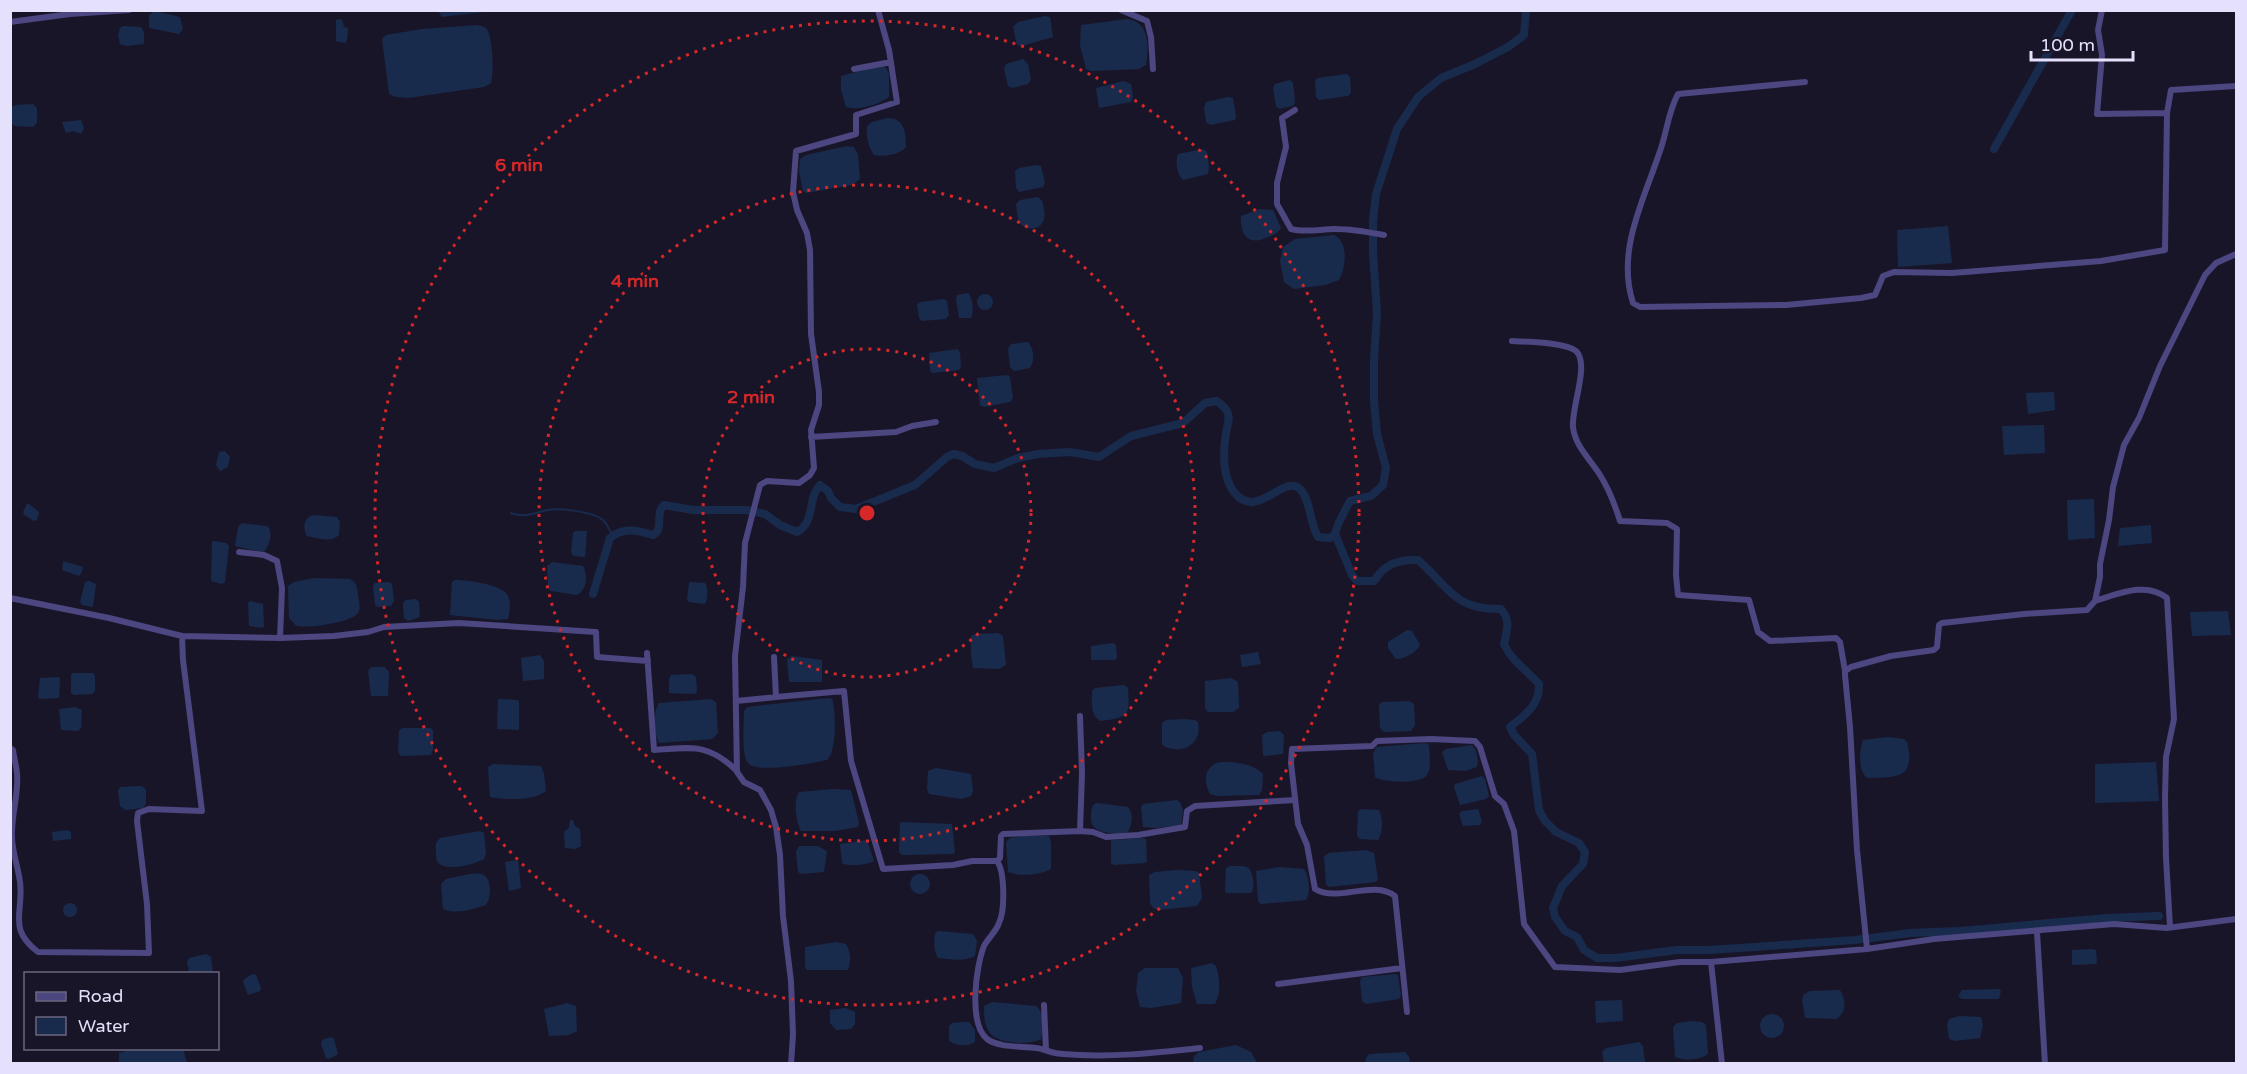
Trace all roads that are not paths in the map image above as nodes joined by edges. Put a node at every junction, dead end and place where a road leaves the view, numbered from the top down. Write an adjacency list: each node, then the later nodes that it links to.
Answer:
1 (129, 10): 5 (street)
2 (878, 10): 7 (street)
3 (1121, 10): 9 (street)
4 (2102, 10): 13 (street)
5 (74, 12): 6 (street)
6 (10, 22)
7 (891, 62): 8 (street); 18 (street)
8 (854, 69)
9 (1153, 69)
10 (1805, 82): 13 (street)
11 (2236, 86): 13 (street)
12 (1295, 110): 14 (street)
13 (2167, 113)
14 (1384, 235)
15 (2236, 254): 21 (street)
16 (1512, 341): 27 (street)
17 (936, 422): 18 (street)
18 (811, 437): 29 (street)
19 (239, 552): 23 (street)
20 (10, 598): 22 (street)
21 (2095, 601): 27 (street); 38 (street)
22 (182, 636): 23 (street); 36 (street)
23 (280, 638): 26 (street)
24 (647, 653): 26 (street)
25 (774, 657): 28 (street)
26 (648, 661): 32 (street)
27 (1845, 671): 40 (street)
28 (776, 697): 29 (street); 35 (street)
29 (736, 701): 32 (street)
30 (1080, 716): 34 (street)
31 (10, 748): 36 (street)
32 (737, 771): 49 (street)
33 (1295, 800): 34 (street); 41 (street); 42 (street)
34 (1080, 831): 35 (street)
35 (997, 861): 47 (street)
36 (14, 919)
37 (2236, 919): 38 (street)
38 (2170, 927): 39 (street)
39 (2037, 932): 40 (street); 52 (street)
40 (1867, 947): 41 (street)
41 (1711, 962): 51 (street)
42 (1402, 968): 43 (street); 45 (street)
43 (1278, 984)
44 (1044, 1005): 47 (street)
45 (1407, 1012)
46 (1200, 1048): 48 (street)
47 (1046, 1050): 48 (street)
48 (1086, 1055): 50 (street)
49 (791, 1064)
50 (1086, 1064)
51 (1722, 1064)
52 (2045, 1064)

